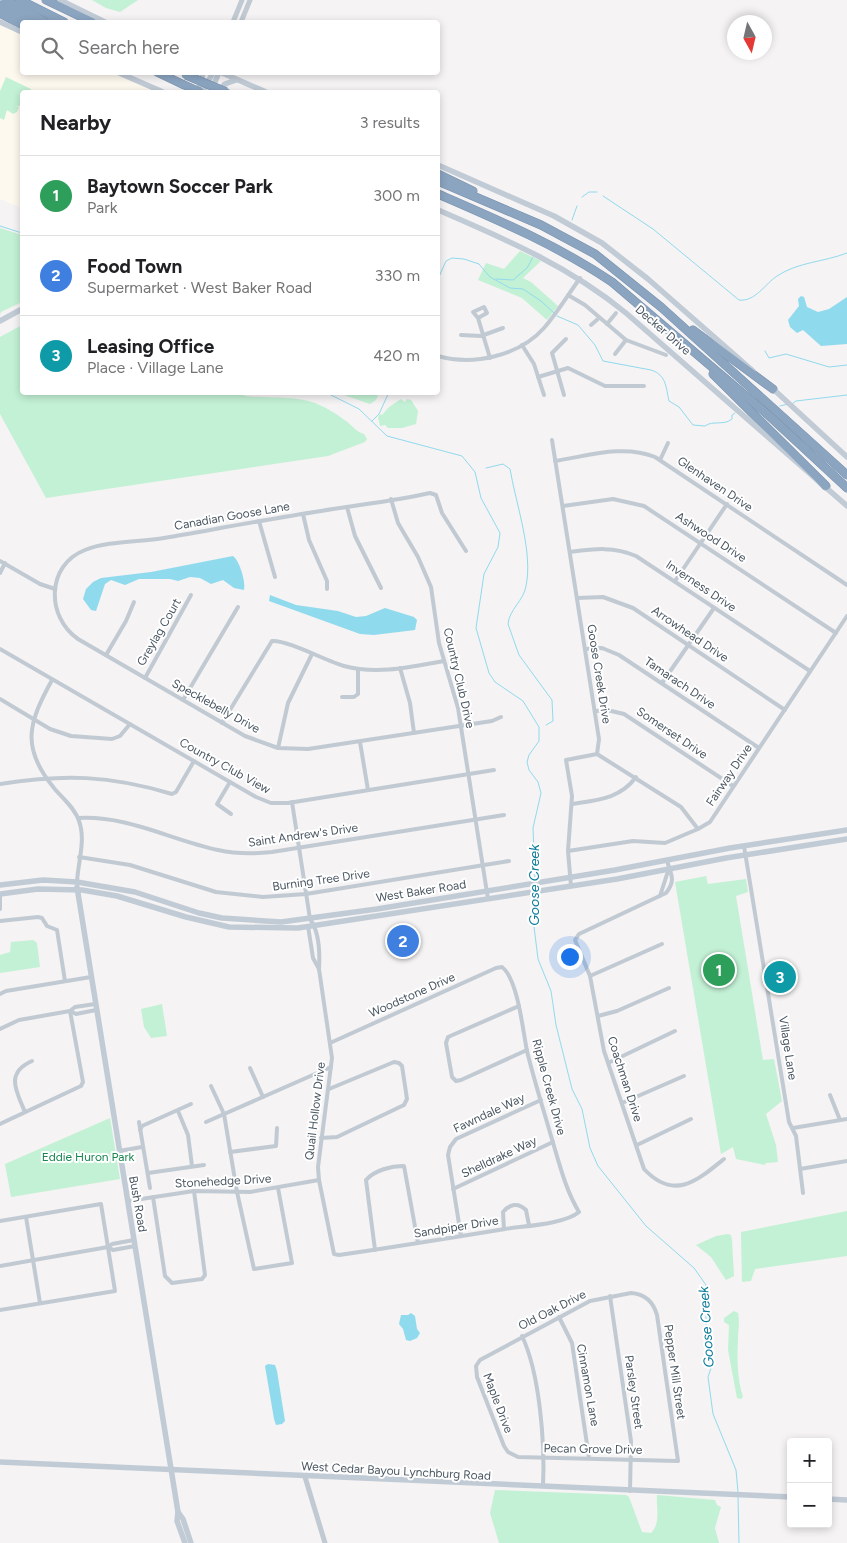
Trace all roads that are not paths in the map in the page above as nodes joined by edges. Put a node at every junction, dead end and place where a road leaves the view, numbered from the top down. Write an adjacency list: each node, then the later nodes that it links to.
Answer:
1 (6, 0): 11 (highway)
2 (20, 0): 12 (highway)
3 (27, 0): 13 (highway)
4 (46, 0): 14 (highway)
5 (60, 0): 15 (main road)
6 (242, 0): 16 (street)
7 (250, 0): 17 (street)
8 (0, 5): 10 (highway)
9 (0, 12): 19 (highway)
10 (26, 20)
11 (41, 20)
12 (58, 20)
13 (59, 20)
14 (88, 20)
15 (101, 20)
16 (233, 20)
17 (242, 20)
18 (0, 22): 20 (main road)
19 (20, 23)
20 (20, 31)
21 (124, 75): 29 (main road)
22 (163, 75): 30 (highway, bridge)
23 (185, 75): 35 (highway, bridge)
24 (202, 75): 31 (main road)
25 (211, 75): 32 (main road)
26 (218, 75): 33 (main road)
27 (225, 75): 28 (main road)
28 (236, 80): 34 (main road); 36 (main road)
29 (158, 90)
30 (197, 90)
31 (197, 90)
32 (203, 90)
33 (212, 90)
34 (219, 90)
35 (221, 90)
36 (261, 90)
37 (440, 166): 67 (main road)
38 (440, 175): 41 (highway)
39 (440, 183): 41 (highway, Decker Drive)
40 (440, 196): 63 (highway, Decker Drive)
41 (486, 202): 45 (highway, Decker Drive)
42 (440, 211): 43 (main road, Decker Drive)
43 (580, 278): 44 (street); 76 (main road, Decker Drive)
44 (568, 295): 49 (street); 58 (street)
45 (661, 307): 67 (highway); 75 (highway, Decker Drive)
46 (20, 310): 50 (main road)
47 (616, 314): 51 (street)
48 (478, 318): 55 (street)
49 (599, 318): 51 (street); 52 (street)
50 (0, 321)
51 (607, 324): 57 (street)
52 (592, 325)
53 (504, 328): 55 (street)
54 (462, 335): 55 (street)
55 (482, 336): 62 (street)
56 (566, 339): 64 (street)
57 (626, 340): 59 (street); 60 (street)
58 (522, 345): 62 (street); 65 (street)
59 (615, 354)
60 (666, 355)
61 (440, 357): 62 (street)
62 (490, 358)
63 (708, 364): 76 (highway); 77 (highway, Decker Drive)
64 (558, 370): 65 (street); 66 (street); 69 (street)
65 (538, 377): 68 (street)
66 (644, 386)
67 (773, 389): 72 (main road)
68 (544, 395)
69 (564, 395)
70 (552, 440): 74 (street, Goose Creek Drive)
71 (668, 444): 73 (street)
72 (847, 457)
73 (660, 460): 74 (street, Glenhaven Drive); 79 (street, Glenhaven Drive)
74 (555, 461): 80 (street, Goose Creek Drive)
75 (847, 475)
76 (826, 486): 81 (main road, Decker Drive)
77 (847, 488)
78 (391, 499): 82 (street, Canadian Goose Lane); 86 (street, Canadian Goose Lane); 108 (street, Country Club Drive)
79 (727, 504): 85 (street); 92 (street, Glenhaven Drive)
80 (563, 506): 85 (street, Ashwood Drive); 87 (street, Goose Creek Drive)
81 (847, 506)
82 (347, 507): 83 (street, Canadian Goose Lane); 93 (street)
83 (303, 514): 84 (street, Canadian Goose Lane); 95 (street)
84 (259, 521): 90 (street); 94 (street, Canadian Goose Lane)
85 (701, 542): 91 (street); 102 (street, Ashwood Drive)
86 (466, 551)
87 (570, 552): 91 (street, Inverness Drive); 97 (street, Goose Creek Drive)
88 (2, 562): 89 (street); 94 (street)
89 (0, 573)
90 (275, 577)
91 (675, 581): 100 (street, Inverness Drive)
92 (847, 585)
93 (381, 588)
94 (55, 589): 107 (street, Specklebelly Drive)
95 (327, 589)
96 (191, 595): 112 (street, Greylag Court)
97 (577, 598): 103 (street, Arrowhead Drive); 104 (street, Goose Creek Drive)
98 (134, 602): 107 (street)
99 (238, 607): 117 (street)
100 (714, 608): 103 (street); 111 (street, Inverness Drive)
101 (847, 616): 102 (street, Fairway Drive)
102 (836, 633): 111 (street, Fairway Drive)
103 (688, 645): 114 (street); 118 (street, Arrowhead Drive)
104 (585, 649): 114 (street, Tamarach Drive); 119 (street, Goose Creek Drive)
105 (0, 650): 113 (street, Country Club View)
106 (312, 654): 110 (street); 122 (street); 127 (street)
107 (106, 655): 112 (street, Specklebelly Drive)
108 (444, 661): 109 (street); 124 (street, Country Club Drive)
109 (400, 668): 110 (street); 125 (street)
110 (358, 669): 115 (street)
111 (810, 671): 118 (street, Fairway Drive)
112 (145, 678): 117 (street, Specklebelly Drive)
113 (52, 680): 121 (street); 123 (street, Country Club View)
114 (662, 683): 128 (street, Tamarach Drive)
115 (342, 697)
116 (0, 699): 121 (street)
117 (183, 700): 122 (street, Specklebelly Drive)
118 (785, 710): 128 (street, Fairway Drive)
119 (596, 711): 129 (street, Goose Creek Drive); 137 (street, Somerset Drive)
120 (501, 717): 124 (street, Specklebelly Drive)
121 (33, 718): 123 (street); 133 (street)
122 (222, 722): 127 (street, Specklebelly Drive)
123 (130, 724): 130 (street, Country Club View)
124 (460, 726): 125 (street, Specklebelly Drive); 132 (street, Country Club Drive)
125 (414, 733): 126 (street, Specklebelly Drive)
126 (360, 742): 127 (street, Specklebelly Drive); 138 (street)
127 (278, 748)
128 (759, 748): 137 (street, Fairway Drive)
129 (597, 754): 134 (street); 140 (street)
130 (194, 761): 133 (street); 135 (street, Country Club View)
131 (494, 770): 132 (street, Country Club View)
132 (468, 774): 138 (street, Country Club View); 144 (street, Country Club Drive)
133 (45, 777): 136 (street); 143 (street)
134 (636, 777): 140 (street); 145 (street)
135 (230, 782): 139 (street, Country Club View); 141 (street)
136 (0, 784)
137 (733, 786): 145 (street, Fairway Drive)
138 (368, 790): 139 (street, Country Club View)
139 (292, 802): 151 (street)
140 (572, 804): 152 (street)
141 (231, 814)
142 (504, 815): 144 (street, Saint Andrew's Drive)
143 (78, 818): 151 (street, Saint Andrew's Drive); 154 (street)
144 (475, 820): 151 (street, Saint Andrew's Drive); 157 (street, Country Club Drive)
145 (698, 830): 152 (street, Fairway Drive)
146 (847, 830): 147 (main road, West Baker Road)
147 (818, 835): 149 (main road); 150 (main road, West Baker Road)
148 (847, 839): 149 (main road, West Baker Road)
149 (819, 843): 153 (main road, West Baker Road)
150 (744, 846): 153 (street, Village Lane); 155 (main road, West Baker Road)
151 (299, 848): 165 (street)
152 (568, 851): 159 (street)
153 (746, 855): 158 (main road, West Baker Road); 217 (street, Village Lane)
154 (79, 857): 160 (street); 165 (street, Burning Tree Drive)
155 (667, 860): 158 (street); 159 (main road, West Baker Road)
156 (509, 861): 157 (street, Burning Tree Drive)
157 (483, 866): 164 (street, Country Club Drive); 165 (street, Burning Tree Drive)
158 (669, 868): 162 (main road, West Baker Road); 182 (street, Coachman Drive)
159 (570, 878): 162 (street); 164 (main road, West Baker Road)
160 (77, 882): 161 (main road, West Baker Road); 163 (main road, Bush Road); 168 (main road, West Baker Road)
161 (0, 885)
162 (572, 886): 167 (main road, West Baker Road)
163 (78, 890): 166 (main road, West Baker Road); 169 (main road, West Baker Road); 183 (main road, Bush Road)
164 (487, 891): 167 (street, Country Club Drive); 171 (main road, West Baker Road)
165 (306, 894): 174 (street)
166 (0, 895): 170 (street)
167 (488, 899): 172 (main road, West Baker Road)
168 (159, 900): 169 (main road); 173 (main road, West Baker Road)
169 (157, 908): 177 (main road, West Baker Road)
170 (0, 909)
171 (377, 909): 172 (main road); 174 (main road, West Baker Road)
172 (379, 916): 176 (main road, West Baker Road)
173 (231, 919): 174 (main road, West Baker Road); 177 (main road)
174 (310, 919): 176 (street); 178 (street, Quail Hollow Drive)
175 (0, 922): 184 (street)
176 (315, 926): 178 (main road, West Baker Road); 181 (street, Quail Hollow Drive)
177 (229, 927): 178 (main road, West Baker Road)
178 (308, 928): 181 (street, Quail Hollow Drive)
179 (662, 944): 182 (street)
180 (502, 967): 187 (street, Ripple Creek Drive); 193 (street, Woodstone Drive)
181 (319, 969): 193 (street, Quail Hollow Drive)
182 (590, 976): 190 (street, Coachman Drive)
183 (91, 977): 184 (street); 188 (main road, Bush Road)
184 (65, 981): 186 (street)
185 (669, 988): 190 (street)
186 (0, 994)
187 (519, 1006): 194 (street, Ripple Creek Drive); 194 (street)
188 (95, 1007): 189 (street); 223 (main road, Bush Road)
189 (70, 1012): 191 (street); 208 (street)
190 (598, 1016): 196 (street, Coachman Drive)
191 (0, 1029)
192 (675, 1031): 196 (street)
193 (330, 1043): 198 (street, Quail Hollow Drive)
194 (527, 1050): 204 (street, Ripple Creek Drive)
195 (32, 1061): 208 (street)
196 (608, 1063): 205 (street, Coachman Drive)
197 (250, 1068): 203 (street)
198 (331, 1068): 201 (street, Quail Hollow Drive); 203 (street)
199 (684, 1076): 205 (street)
200 (211, 1086): 209 (street)
201 (329, 1089): 219 (street, Quail Hollow Drive); 219 (street)
202 (830, 1095): 212 (street)
203 (263, 1097): 209 (street)
204 (541, 1100): 220 (street, Ripple Creek Drive); 234 (street, Fawndale Way)
205 (622, 1103): 221 (street, Coachman Drive)
206 (191, 1104): 207 (street)
207 (178, 1111): 218 (street); 228 (street)
208 (25, 1112): 215 (street)
209 (224, 1114): 214 (street); 224 (street)
210 (691, 1119): 221 (street)
211 (847, 1119): 212 (street)
212 (840, 1120): 217 (street)
213 (139, 1122): 218 (street)
214 (206, 1122)
215 (0, 1124)
216 (277, 1128): 224 (street)
217 (793, 1128): 229 (street, Village Lane)
218 (140, 1130): 222 (street)
219 (322, 1138): 231 (street, Quail Hollow Drive)
220 (553, 1142): 234 (street, Shelldrake Way); 240 (street, Ripple Creek Drive)
221 (637, 1145): 225 (street, Coachman Drive)
222 (142, 1147): 223 (street); 230 (street)
223 (119, 1151): 239 (main road, Bush Road)
224 (230, 1152): 236 (street)
225 (724, 1159)
226 (847, 1161): 229 (street)
227 (204, 1165): 228 (street)
228 (192, 1166): 230 (street)
229 (800, 1169): 237 (street, Village Lane)
230 (148, 1173): 232 (street)
231 (319, 1180): 233 (street, Stonehedge Drive); 250 (street, Quail Hollow Drive)
232 (150, 1188)
233 (278, 1188): 236 (street, Stonehedge Drive); 236 (street)
234 (453, 1189): 245 (street, Fawndale Way)
235 (194, 1191): 236 (street, Stonehedge Drive); 238 (street, Stonehedge Drive); 238 (street)
236 (236, 1192)
237 (803, 1193)
238 (153, 1197): 239 (street, Stonehedge Drive)
239 (127, 1201): 246 (main road, Bush Road)
240 (579, 1212): 243 (street, Sandpiper Drive)
241 (26, 1217): 242 (street); 248 (street); 251 (street)
242 (0, 1220)
243 (529, 1225): 244 (street, Sandpiper Drive); 244 (street)
244 (504, 1229): 245 (street, Sandpiper Drive)
245 (461, 1236): 247 (street, Sandpiper Drive)
246 (135, 1243): 248 (street); 266 (main road, Bush Road)
247 (418, 1243): 249 (street, Sandpiper Drive); 249 (street)
248 (108, 1247): 251 (street); 255 (street)
249 (375, 1250): 250 (street, Sandpiper Drive)
250 (334, 1254)
251 (33, 1260): 252 (street); 255 (street)
252 (0, 1266)
253 (638, 1293): 254 (street, Old Oak Drive); 264 (street, Pepper Mill Street)
254 (610, 1296): 257 (street, Old Oak Drive); 263 (street, Parsley Street)
255 (40, 1303): 256 (street)
256 (0, 1310)
257 (560, 1316): 258 (street, Old Oak Drive); 262 (street, Cinnamon Lane)
258 (522, 1336): 259 (street, Old Oak Drive); 261 (street)
259 (480, 1360): 260 (street, Maple Drive)
260 (508, 1452): 261 (street, Pecan Grove Drive)
261 (544, 1458): 262 (street, Pecan Grove Drive); 268 (street)
262 (589, 1458): 263 (street, Pecan Grove Drive)
263 (631, 1460): 264 (street, Pecan Grove Drive); 269 (street, Parsley Street)
264 (678, 1461)
265 (0, 1462): 266 (main road, West Cedar Bayou Lynchburg Road)
266 (171, 1470): 267 (main road, West Cedar Bayou Lynchburg Road); 273 (main road, Bush Road)
267 (305, 1477): 268 (main road, West Cedar Bayou Lynchburg Road); 276 (street)
268 (543, 1487): 269 (main road, West Cedar Bayou Lynchburg Road)
269 (630, 1491): 270 (main road, West Cedar Bayou Lynchburg Road)
270 (787, 1497)
271 (832, 1499): 272 (main road)
272 (847, 1500)
273 (178, 1512): 274 (main road); 275 (main road)
274 (185, 1543)
275 (191, 1543)
276 (325, 1543)

